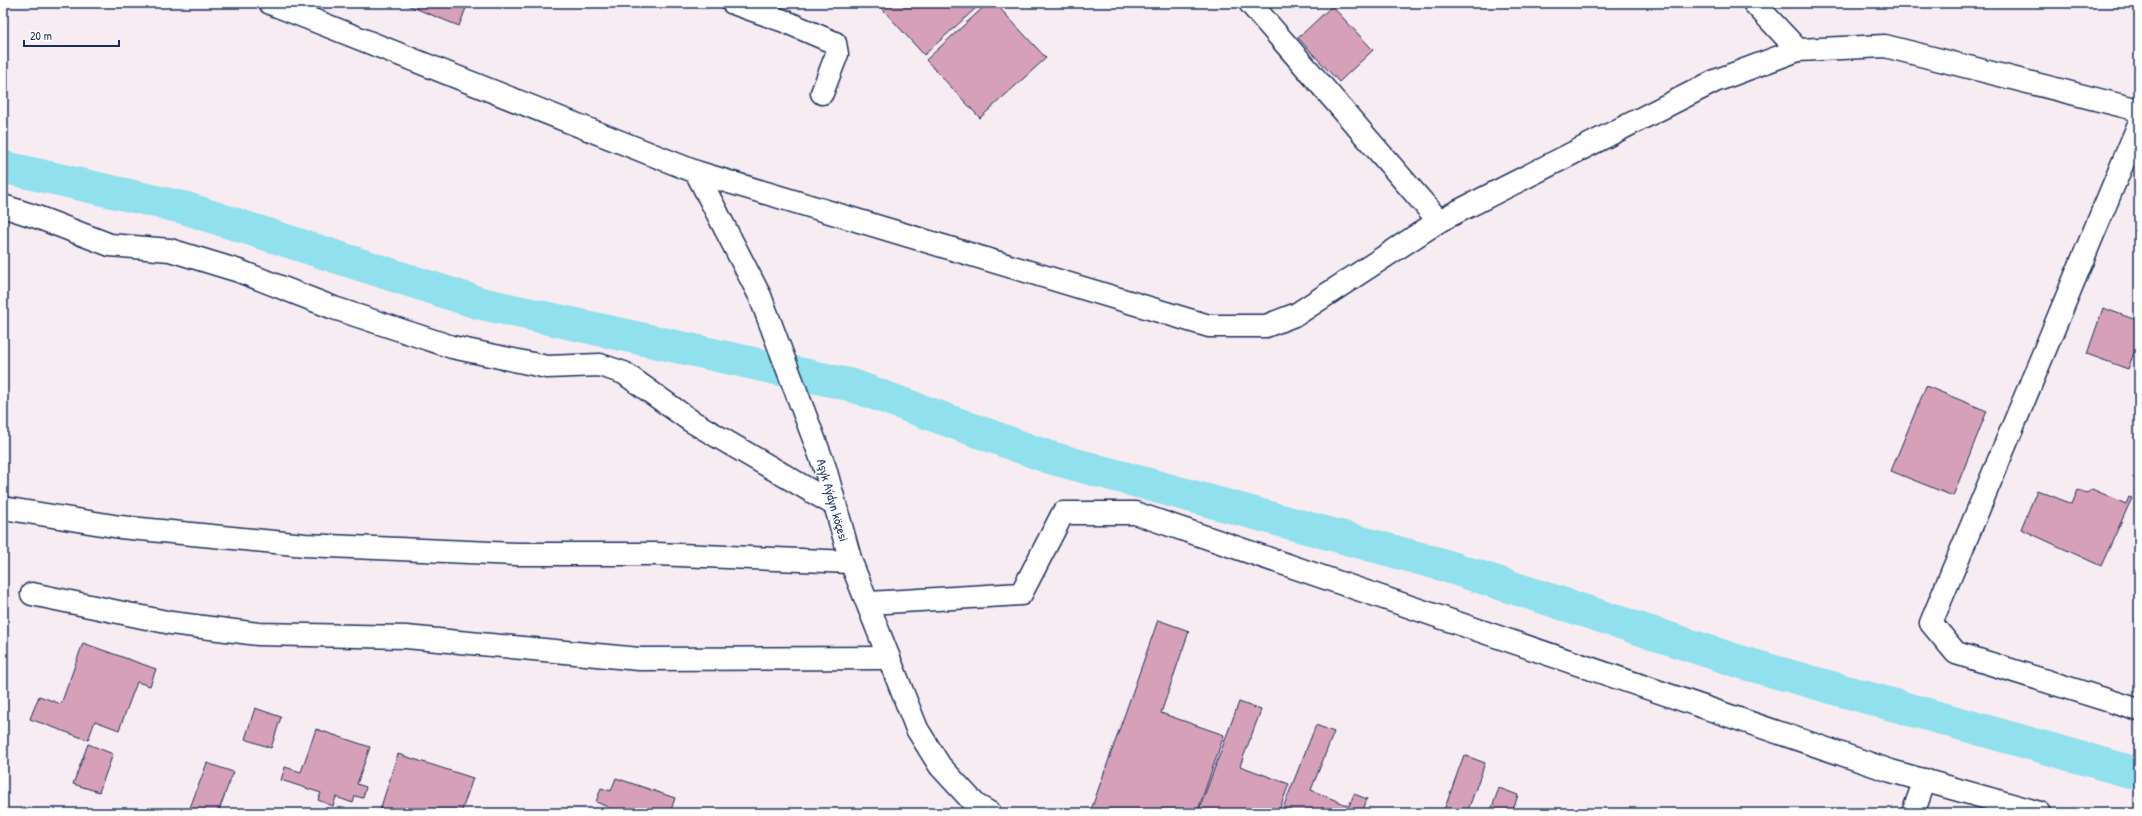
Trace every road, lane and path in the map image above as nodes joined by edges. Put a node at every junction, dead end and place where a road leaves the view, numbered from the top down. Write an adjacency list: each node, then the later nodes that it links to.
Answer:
1 (270, 3): 9 (street)
2 (733, 3): 6 (street)
3 (1250, 3): 11 (street)
4 (1754, 3): 5 (street)
5 (1798, 50): 7 (street); 11 (street)
6 (822, 93)
7 (2139, 110)
8 (2139, 124): 18 (street)
9 (696, 172): 11 (street); 12 (street, Aşyk Aýdyn köçesi)
10 (3, 206): 12 (street)
11 (1439, 221)
12 (835, 505): 14 (street, Aşyk Aýdyn köçesi)
13 (3, 508): 14 (street)
14 (851, 562): 16 (street, Aşyk Aýdyn köçesi)
15 (32, 594): 17 (street)
16 (869, 603): 17 (street, Aşyk Aýdyn köçesi); 19 (street)
17 (889, 658): 20 (street, Aşyk Aýdyn köçesi)
18 (2139, 710)
19 (1925, 780): 21 (street); 22 (street)
20 (980, 810)
21 (1914, 813)
22 (2040, 813)

